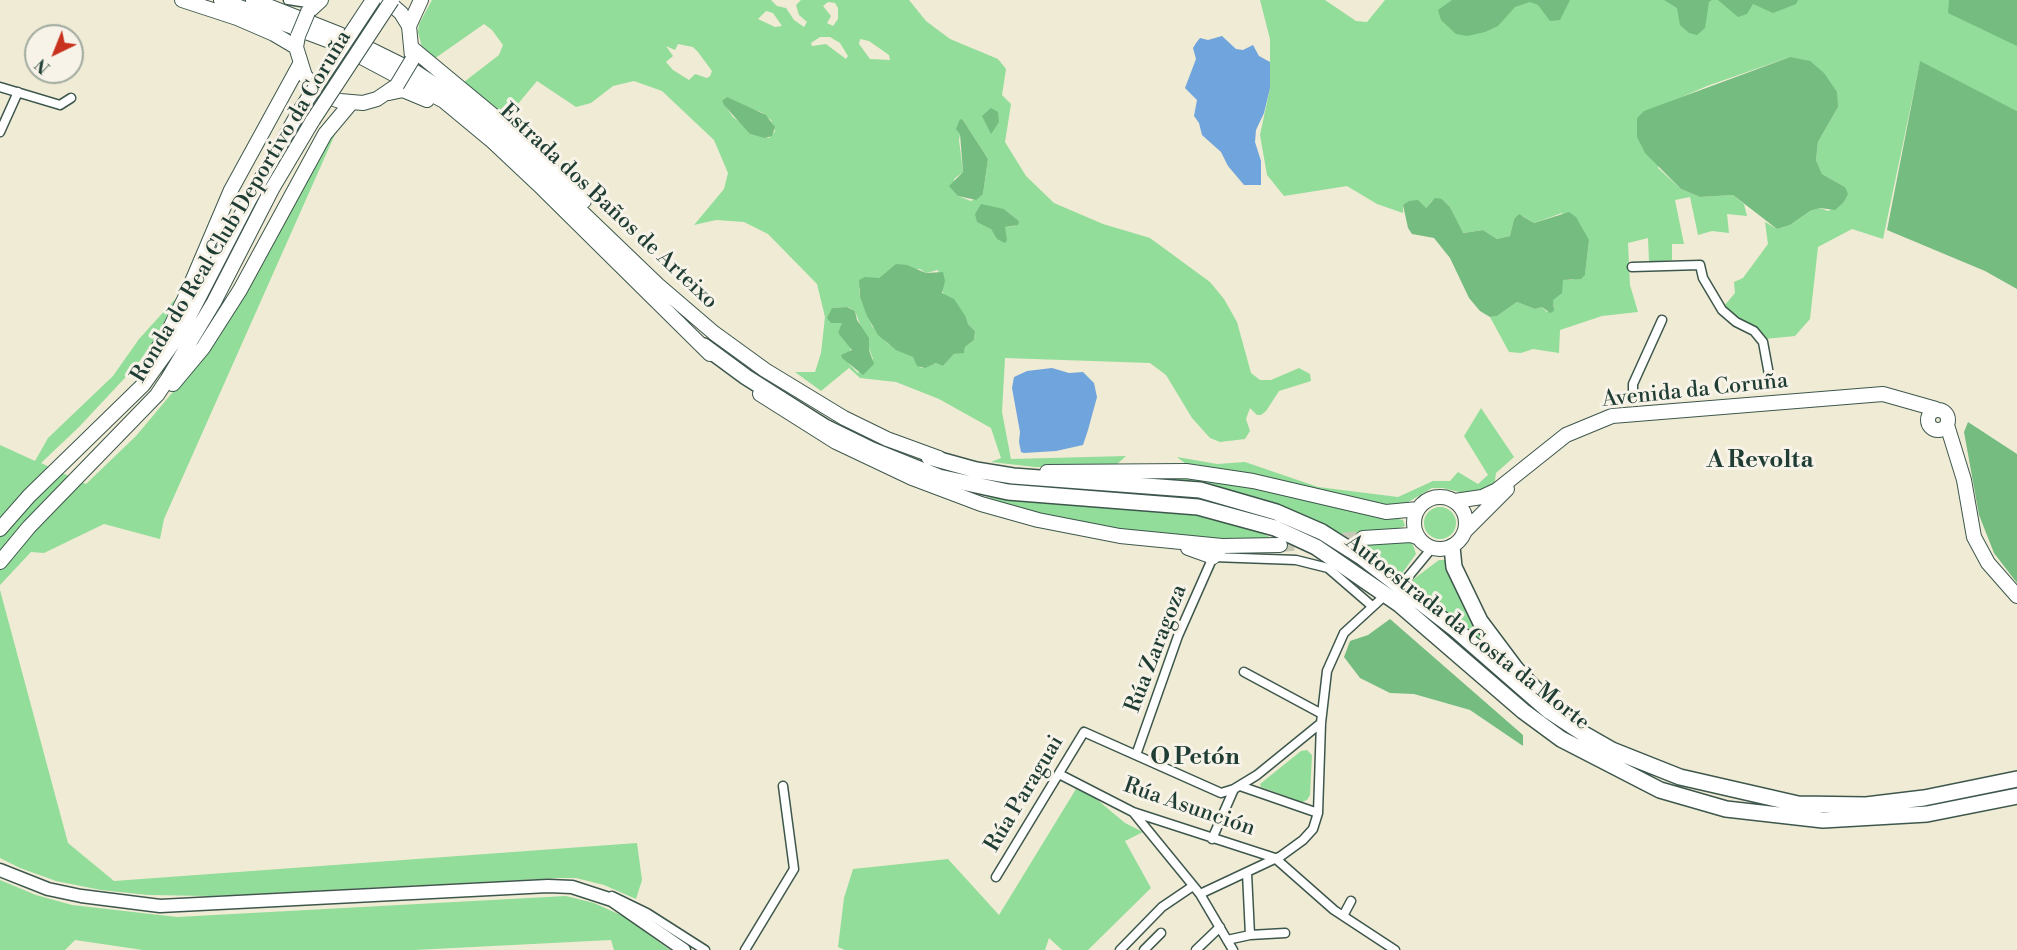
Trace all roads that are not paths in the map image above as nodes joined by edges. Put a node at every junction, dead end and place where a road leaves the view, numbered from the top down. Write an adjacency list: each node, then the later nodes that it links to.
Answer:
1 (182, 0): 11 (main road)
2 (221, 0): 21 (main road, Estrada dos Baños de Arteixo)
3 (253, 0): 23 (main road, Estrada dos Baños de Arteixo)
4 (288, 0): 9 (street)
5 (374, 0): 28 (main road, Ronda do Real Club Deportivo da Coruña, bridge)
6 (386, 0): 10 (main road)
7 (392, 0): 27 (main road, Ronda do Real Club Deportivo da Coruña, bridge)
8 (421, 0): 10 (main road)
9 (314, 5): 11 (main road, bridge)
10 (409, 26): 12 (main road)
11 (297, 42): 13 (main road)
12 (412, 54): 15 (main road, bridge); 23 (main road)
13 (300, 64): 18 (main road); 28 (main road)
14 (0, 87): 16 (street)
15 (393, 89): 18 (main road); 21 (main road)
16 (18, 92): 17 (street); 19 (street)
17 (71, 98)
18 (351, 103): 27 (main road)
19 (0, 132)
20 (1632, 267): 25 (street)
21 (663, 310): 24 (main road, Estrada dos Baños de Arteixo)
22 (1662, 320): 26 (street)
23 (714, 333): 29 (main road, Estrada dos Baños de Arteixo)
24 (704, 346): 40 (main road, Estrada dos Baños de Arteixo); 54 (highway, Autoestrada da Costa da Morte)
25 (1770, 380)
26 (1633, 392)
27 (157, 394): 41 (main road, Ronda do Real Club Deportivo da Coruña)
28 (112, 415): 33 (main road, Ronda do Real Club Deportivo da Coruña)
29 (929, 456): 32 (main road, Estrada dos Baños de Arteixo); 49 (highway, Autoestrada da Costa da Morte)
30 (1526, 467): 31 (main road); 34 (main road); 43 (main road, Avenida da Coruña)
31 (1455, 501): 32 (main road); 34 (main road)
32 (1418, 509): 36 (main road)
33 (0, 529)
34 (1466, 530): 38 (main road)
35 (1363, 538): 36 (main road)
36 (1419, 538): 39 (main road)
37 (1280, 545): 40 (main road, Estrada dos Baños de Arteixo)
38 (1452, 547): 39 (main road); 49 (highway)
39 (1432, 548): 42 (street)
40 (1217, 551): 45 (street); 48 (street, Rúa Zaragoza)
41 (0, 562)
42 (1408, 577)
43 (2017, 596)
44 (1380, 600): 45 (street)
45 (1372, 606): 47 (street)
46 (1244, 672): 47 (street)
47 (1321, 719): 53 (street); 56 (street)
48 (1136, 755): 50 (street, Rúa Paraguai); 53 (street, Rúa Paraguai)
49 (1638, 761): 51 (highway, Autoestrada da Costa da Morte)
50 (1059, 774): 55 (street, Rúa Asunción); 61 (street, Rúa Paraguai)
51 (2017, 779)
52 (783, 786): 74 (street)
53 (1237, 788): 56 (street, Rúa Paraguai); 57 (street)
54 (2017, 796)
55 (1133, 812): 57 (street, Rúa Asunción); 62 (street)
56 (1317, 813): 58 (street)
57 (1212, 839): 58 (street, Rúa Asunción)
58 (1275, 858): 60 (street); 66 (street)
59 (0, 870): 63 (main road)
60 (1247, 873): 64 (street); 70 (street)
61 (996, 877)
62 (1193, 886): 64 (street); 75 (street)
63 (589, 891): 72 (main road); 73 (street)
64 (1200, 894): 67 (street)
65 (1351, 901): 66 (street)
66 (1343, 916): 79 (street)
67 (1220, 927): 71 (street); 77 (street)
68 (1161, 933): 76 (street)
69 (1285, 933): 70 (street)
70 (1250, 935): 71 (street)
71 (1227, 940): 78 (street)
72 (684, 950)
73 (705, 950)
74 (745, 950)
75 (1120, 950)
76 (1144, 950)
77 (1196, 950)
78 (1233, 950)
79 (1395, 950)

